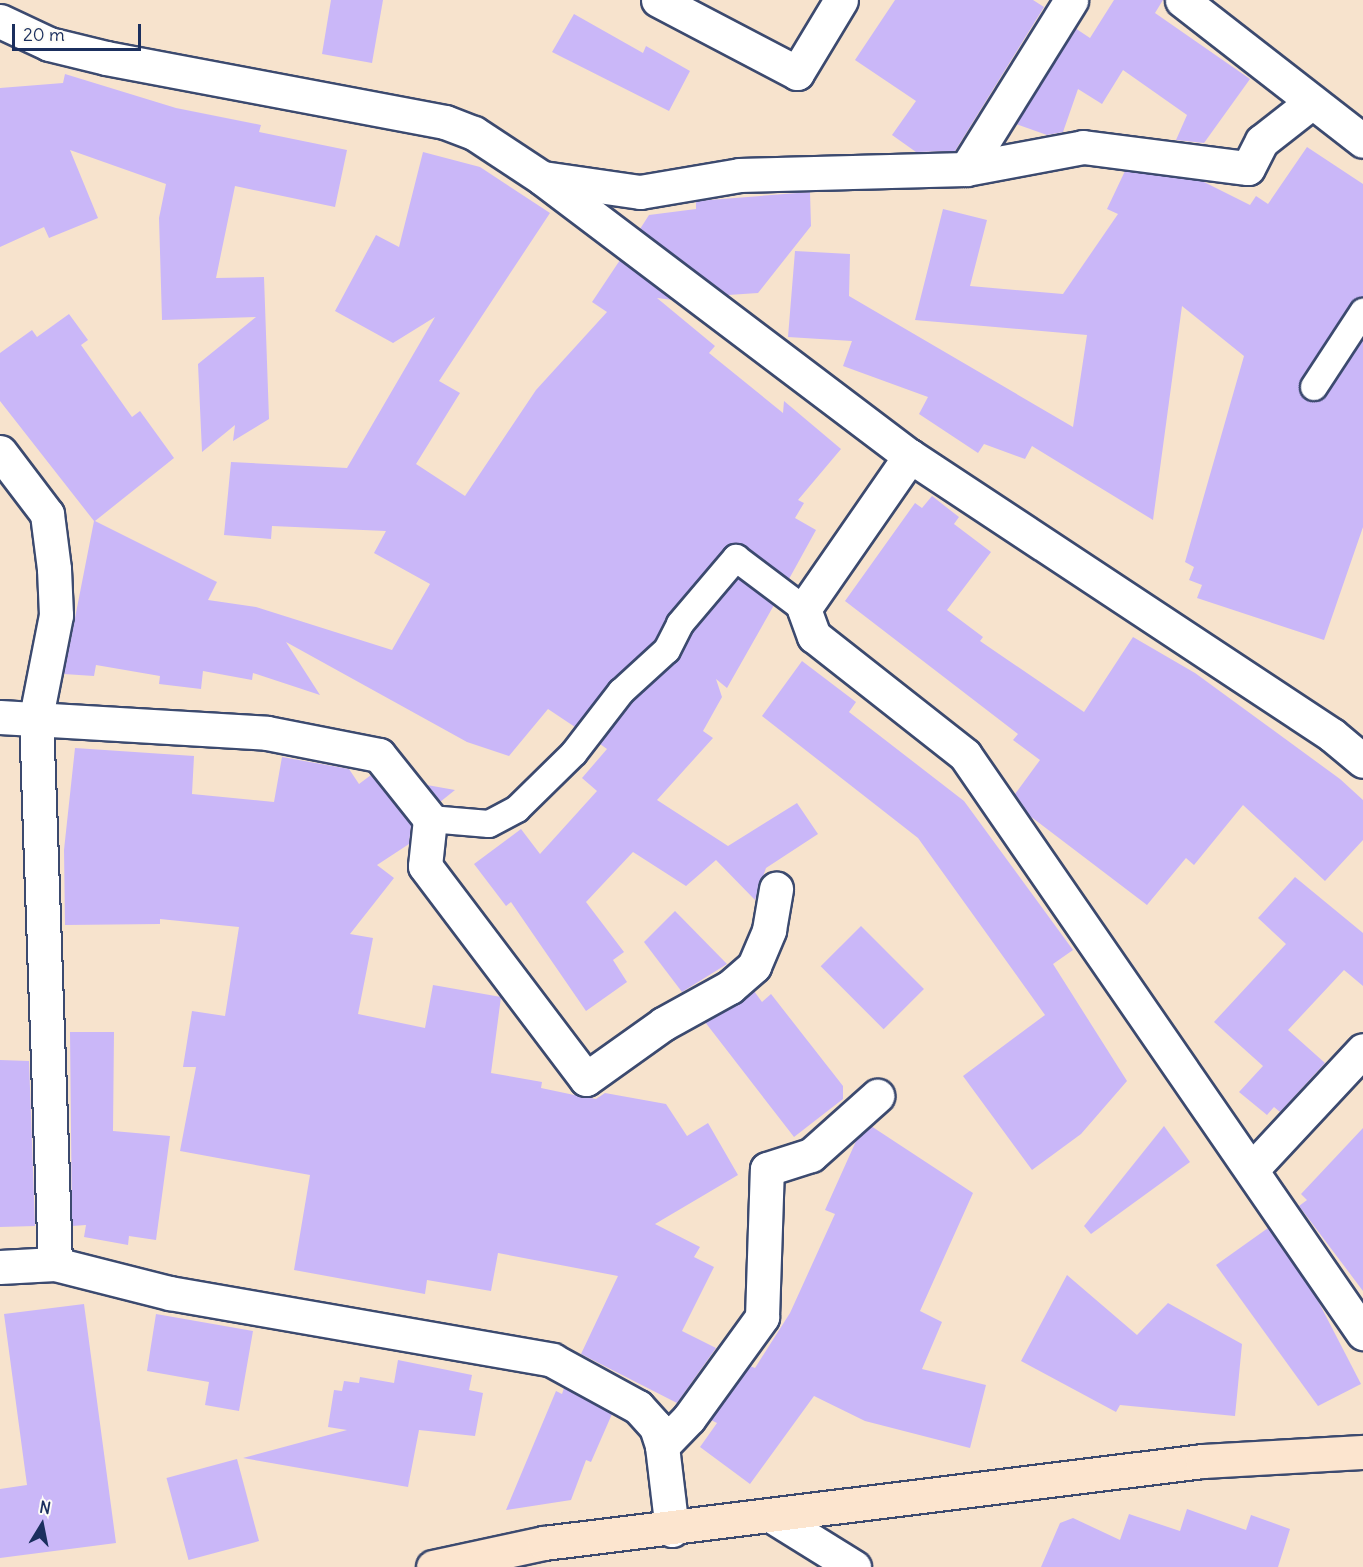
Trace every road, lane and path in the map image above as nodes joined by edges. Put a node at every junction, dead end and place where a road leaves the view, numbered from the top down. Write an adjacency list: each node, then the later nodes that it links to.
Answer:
1 (658, 0): 2 (street)
2 (841, 0)
3 (1071, 0): 8 (street)
4 (1182, 0): 6 (street)
5 (0, 21): 9 (street)
6 (1312, 102): 7 (street); 8 (street)
7 (1363, 141)
8 (966, 169): 9 (street)
9 (542, 178): 13 (street)
10 (1363, 312): 11 (lane)
11 (1314, 387)
12 (0, 452): 16 (street)
13 (909, 456): 14 (street); 17 (street)
14 (804, 609): 18 (lane); 22 (street)
15 (0, 717): 16 (street)
16 (36, 717): 18 (street); 23 (street)
17 (1363, 761)
18 (430, 819): 19 (street)
19 (776, 889)
20 (1363, 1050): 22 (street)
21 (877, 1096): 26 (street)
22 (1253, 1168): 25 (street)
23 (55, 1263): 24 (street); 26 (street)
24 (0, 1267)
25 (1363, 1333)
26 (662, 1446): 29 (street)
27 (1363, 1452): 28 (street)
28 (775, 1518): 29 (street); 32 (street)
29 (672, 1530): 30 (street)
30 (546, 1555): 31 (street)
31 (433, 1567)
32 (854, 1567)

